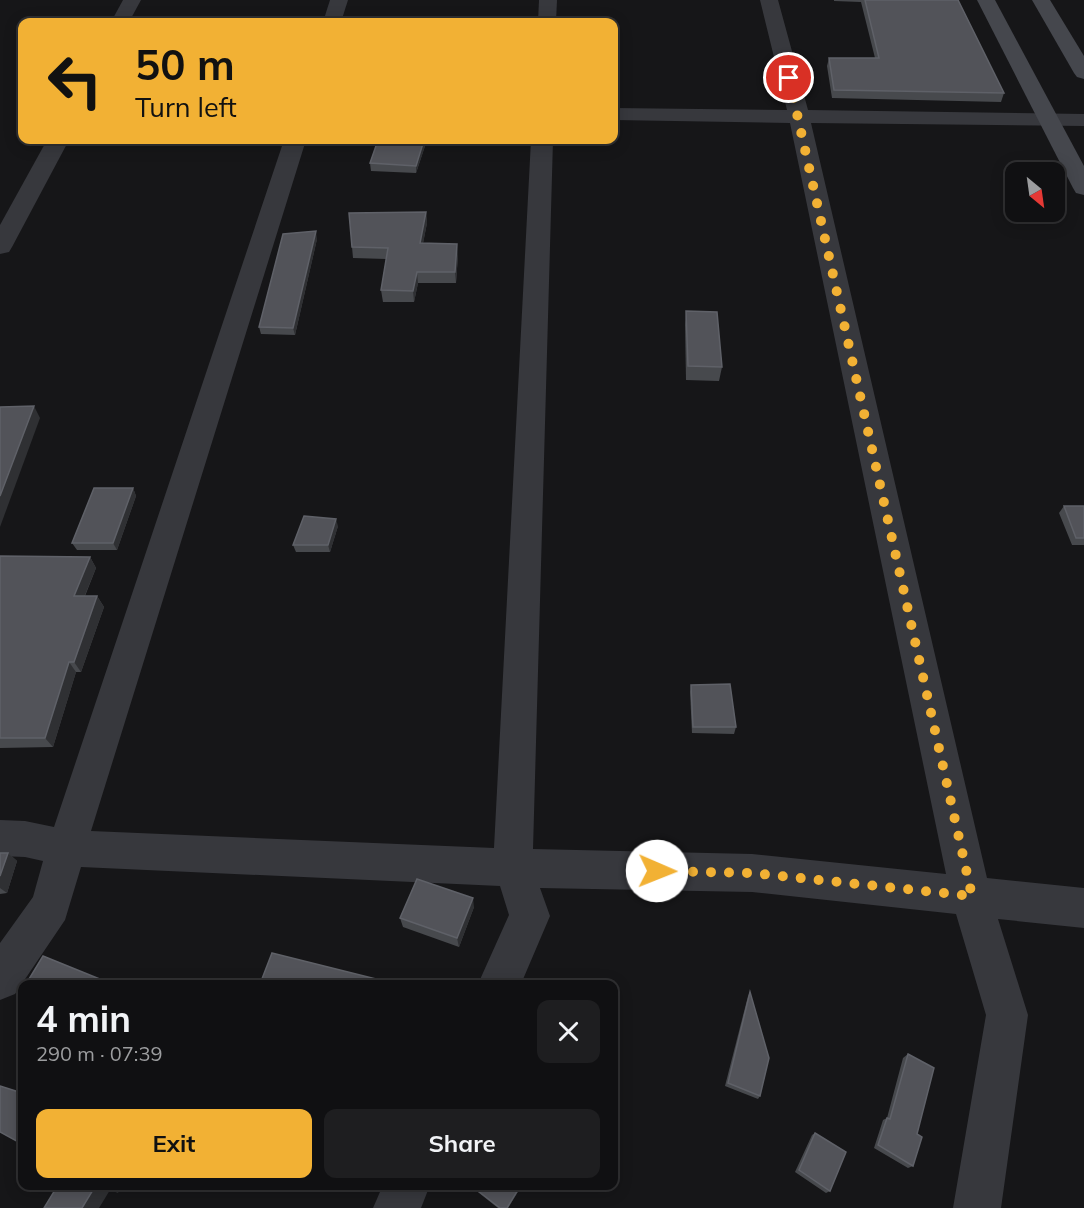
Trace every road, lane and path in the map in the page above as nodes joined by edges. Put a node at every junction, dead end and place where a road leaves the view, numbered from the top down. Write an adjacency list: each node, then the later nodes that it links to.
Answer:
1 (132, 0): 7 (street)
2 (339, 0): 8 (street)
3 (548, 0): 9 (street)
4 (770, 0): 12 (street)
5 (986, 0): 13 (street)
6 (1041, 0): 10 (street)
7 (122, 18)
8 (333, 18)
9 (547, 18)
10 (1084, 73)
11 (618, 114): 12 (street)
12 (800, 116): 13 (street); 23 (street)
13 (1049, 120): 14 (street); 18 (street)
14 (1084, 120)
15 (56, 144): 19 (street)
16 (294, 144): 21 (street)
17 (542, 144): 22 (street)
18 (1084, 188)
19 (0, 248)
20 (0, 838): 21 (street)
21 (66, 848): 22 (street); 25 (street)
22 (513, 868): 23 (street); 26 (street)
23 (972, 896): 24 (street); 29 (street)
24 (1084, 908)
25 (0, 979)
26 (501, 980)
27 (405, 1190): 28 (street)
28 (397, 1208)
29 (977, 1208)

